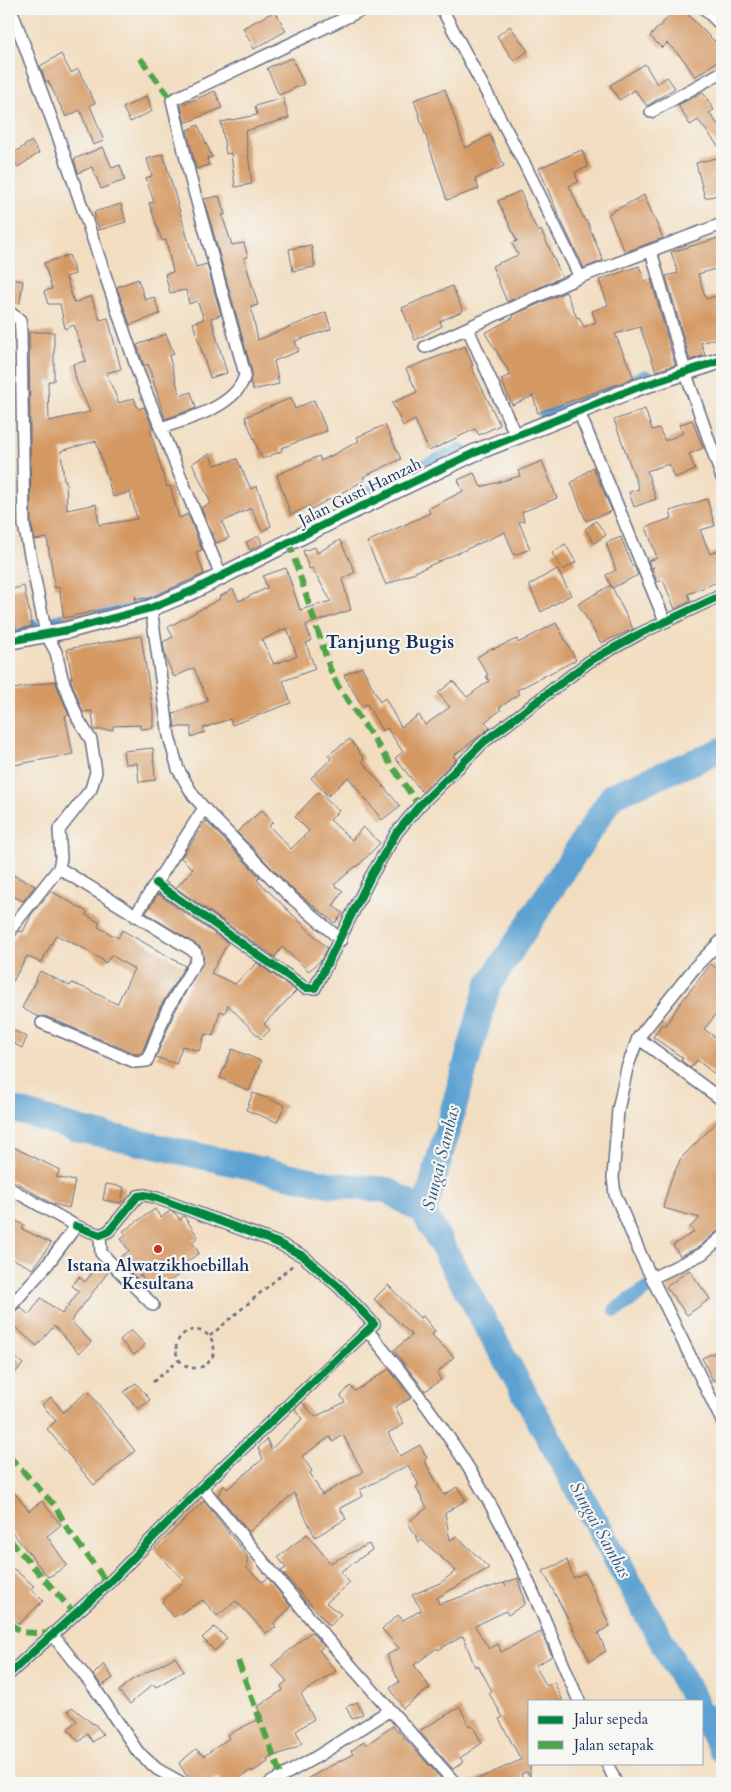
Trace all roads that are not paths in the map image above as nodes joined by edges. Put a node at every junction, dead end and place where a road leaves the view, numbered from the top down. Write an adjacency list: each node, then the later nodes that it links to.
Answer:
1 (11, 9): 17 (street)
2 (364, 9): 17 (street)
3 (442, 9): 10 (street)
4 (705, 9): 5 (street)
5 (722, 26)
6 (722, 72): 7 (street)
7 (651, 112)
8 (722, 224): 9 (street)
9 (651, 251): 10 (street); 15 (street)
10 (580, 277): 12 (street)
11 (9, 312): 24 (street)
12 (468, 328): 13 (street); 18 (street)
13 (425, 347)
14 (722, 360): 15 (street, Jalan Gusti Hamzah)
15 (685, 371): 16 (street, Jalan Gusti Hamzah); 19 (street)
16 (579, 412): 18 (street, Jalan Gusti Hamzah); 23 (street)
17 (160, 428): 20 (street)
18 (516, 436): 20 (street, Jalan Gusti Hamzah)
19 (722, 478)
20 (221, 576): 22 (street, Jalan Gusti Hamzah)
21 (722, 596): 23 (street)
22 (151, 608): 24 (street, Jalan Gusti Hamzah); 26 (street)
23 (665, 621): 31 (street)
24 (46, 634): 25 (street, Jalan Gusti Hamzah); 27 (street)
25 (9, 641)
26 (204, 808): 28 (street); 31 (street)
27 (59, 868): 29 (street); 30 (street)
28 (156, 883): 29 (street); 31 (street)
29 (135, 916): 33 (street)
30 (9, 931)
31 (341, 940)
32 (722, 940): 34 (street)
33 (42, 1023)
34 (638, 1038): 35 (street); 40 (street)
35 (722, 1100)
36 (9, 1188): 37 (street)
37 (76, 1226): 38 (street); 42 (street)
38 (100, 1235): 41 (street); 43 (street)
39 (722, 1237): 40 (street)
40 (652, 1278): 44 (street)
41 (153, 1305)
42 (9, 1308)
43 (368, 1331): 45 (street); 48 (street)
44 (722, 1421)
45 (202, 1487): 46 (street); 49 (street)
46 (52, 1634): 47 (street); 51 (street)
47 (9, 1674)
48 (579, 1700)
49 (390, 1710): 52 (street); 53 (street)
50 (607, 1764): 54 (street)
51 (182, 1783)
52 (270, 1783)
53 (455, 1783)
54 (616, 1783)

